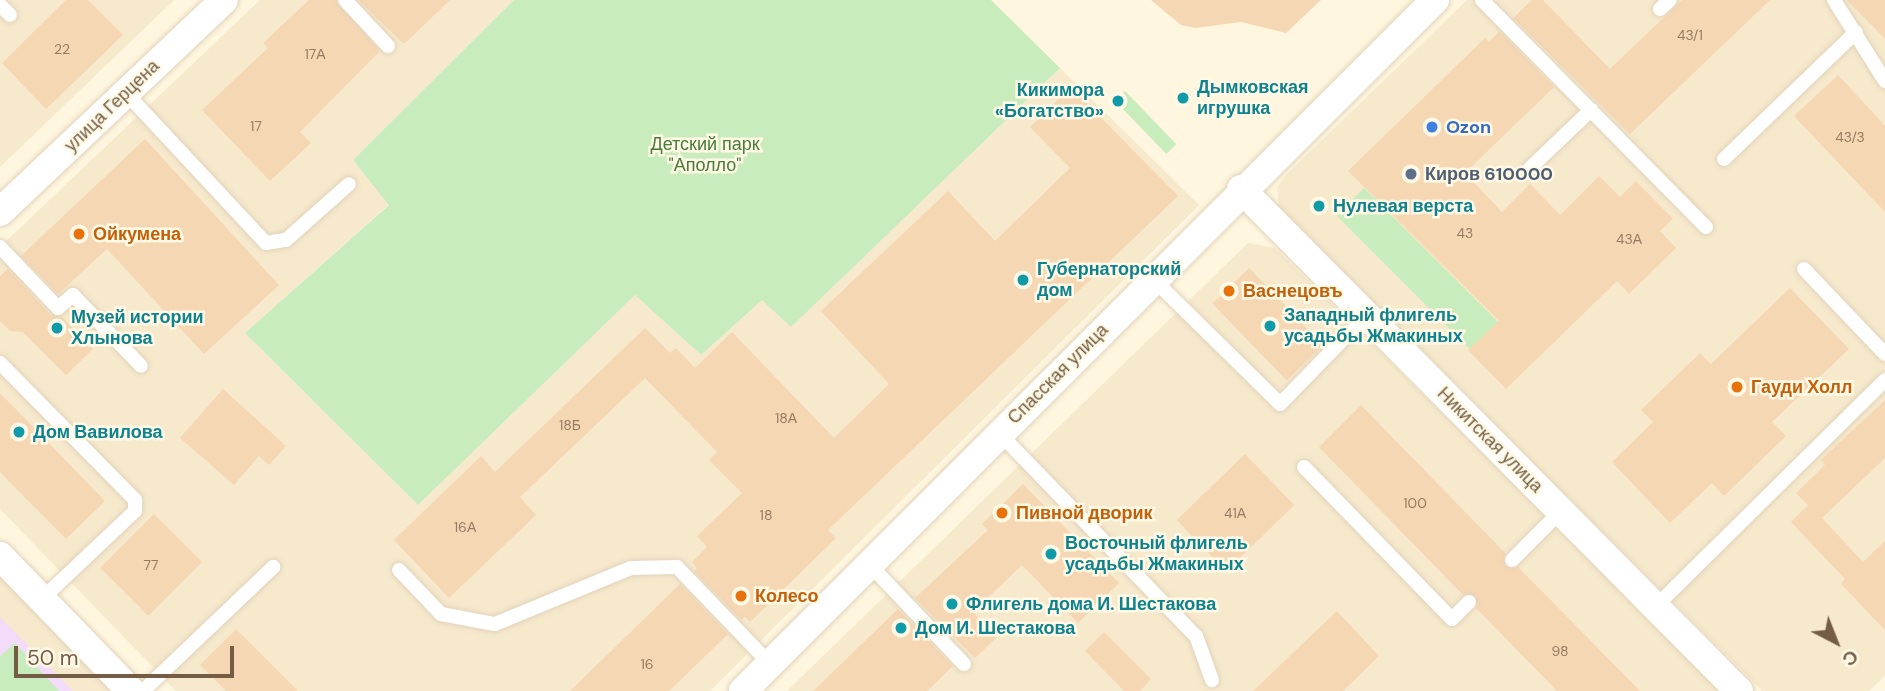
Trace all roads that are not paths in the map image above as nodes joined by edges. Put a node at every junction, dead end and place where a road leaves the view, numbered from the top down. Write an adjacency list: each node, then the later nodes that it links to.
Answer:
1 (224, 0): 9 (street, улица Герцена)
2 (345, 0): 7 (lane)
3 (1435, 0): 14 (street, Спасская улица)
4 (1482, 0): 10 (lane)
5 (1834, 0): 6 (lane)
6 (1856, 32): 8 (lane); 11 (lane)
7 (387, 46)
8 (1885, 80)
9 (126, 93): 13 (lane); 15 (street, улица Герцена)
10 (1591, 110): 12 (lane); 16 (lane)
11 (1724, 159)
12 (1530, 169)
13 (349, 184)
14 (1241, 189): 19 (street, Спасская улица); 20 (street, Никитская улица)
15 (0, 212)
16 (1706, 227)
17 (0, 247): 23 (lane)
18 (1804, 270): 21 (lane)
19 (1153, 279): 20 (lane); 25 (street, Спасская улица)
20 (1366, 316): 27 (street, Никитская улица)
21 (1885, 354)
22 (0, 363): 33 (lane)
23 (141, 366)
24 (1885, 380): 35 (lane)
25 (999, 433): 30 (street, Спасская улица); 38 (lane)
26 (1304, 467): 34 (lane)
27 (1560, 512): 29 (lane); 35 (street, Никитская улица)
28 (0, 556): 33 (street)
29 (1511, 560)
30 (869, 564): 36 (street, Спасская улица); 37 (lane)
31 (273, 567): 40 (lane)
32 (399, 570): 36 (lane)
33 (42, 599): 39 (street)
34 (1469, 601)
35 (1655, 607): 42 (street, Никитская улица)
36 (770, 664): 41 (street, Спасская улица)
37 (964, 664)
38 (1212, 680)
39 (131, 691)
40 (143, 691)
41 (743, 691)
42 (1739, 691)

